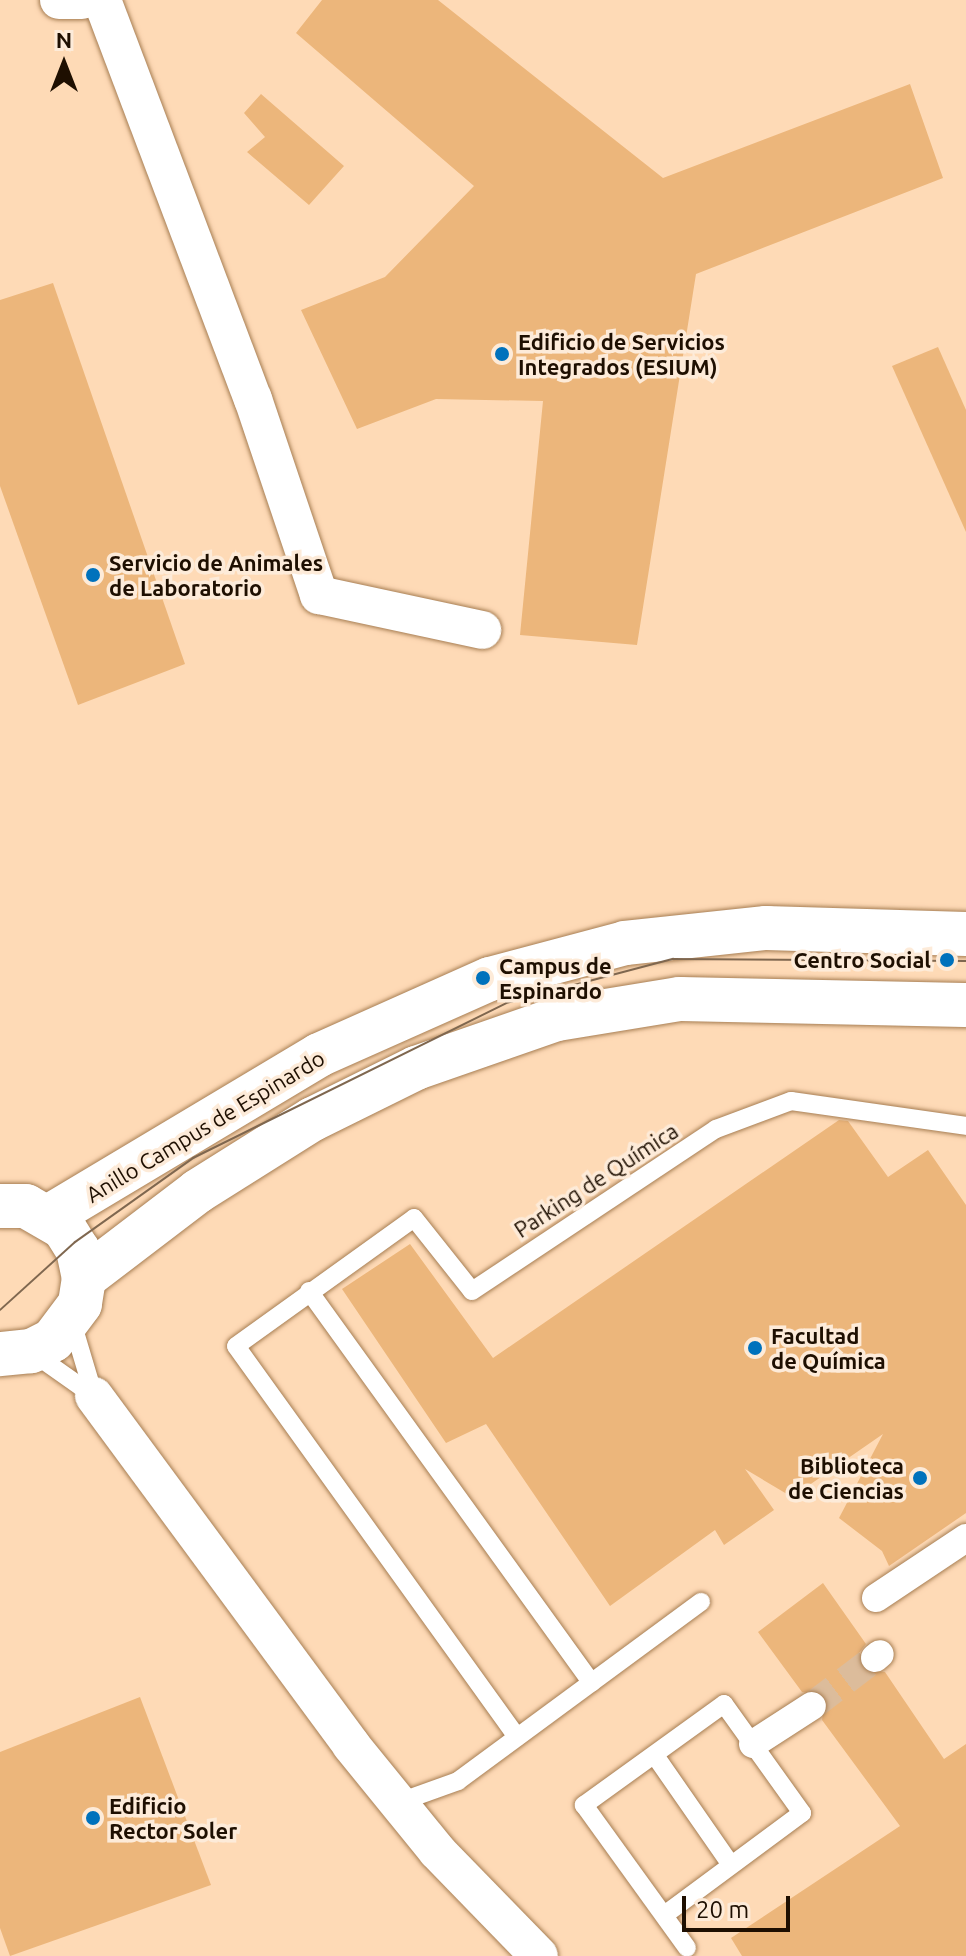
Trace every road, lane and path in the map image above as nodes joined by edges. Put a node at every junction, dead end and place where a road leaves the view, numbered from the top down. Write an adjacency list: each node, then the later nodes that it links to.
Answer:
1 (59, 0): 2 (street)
2 (82, 0)
3 (102, 0): 4 (street)
4 (482, 630)
5 (966, 934): 8 (main road, Anillo Campus de Espinardo)
6 (966, 1005): 9 (main road)
7 (966, 1126): 10 (lane, Parking de Química)
8 (19, 1204): 9 (main road, Anillo Campus de Espinardo)
9 (84, 1278): 11 (main road)
10 (309, 1291): 17 (lane); 19 (lane, Parking de Química)
11 (72, 1321): 12 (main road); 13 (lane)
12 (12, 1358): 13 (lane)
13 (94, 1396): 22 (street)
14 (966, 1538): 15 (street)
15 (876, 1598)
16 (701, 1602): 17 (lane)
17 (592, 1683): 19 (lane)
18 (812, 1706): 20 (street)
19 (517, 1737): 22 (lane)
20 (753, 1744): 21 (lane); 23 (lane)
21 (656, 1757): 23 (lane); 24 (lane)
22 (397, 1803): 26 (street)
23 (731, 1865): 24 (lane)
24 (667, 1913): 25 (lane)
25 (686, 1953)
26 (539, 1956)

